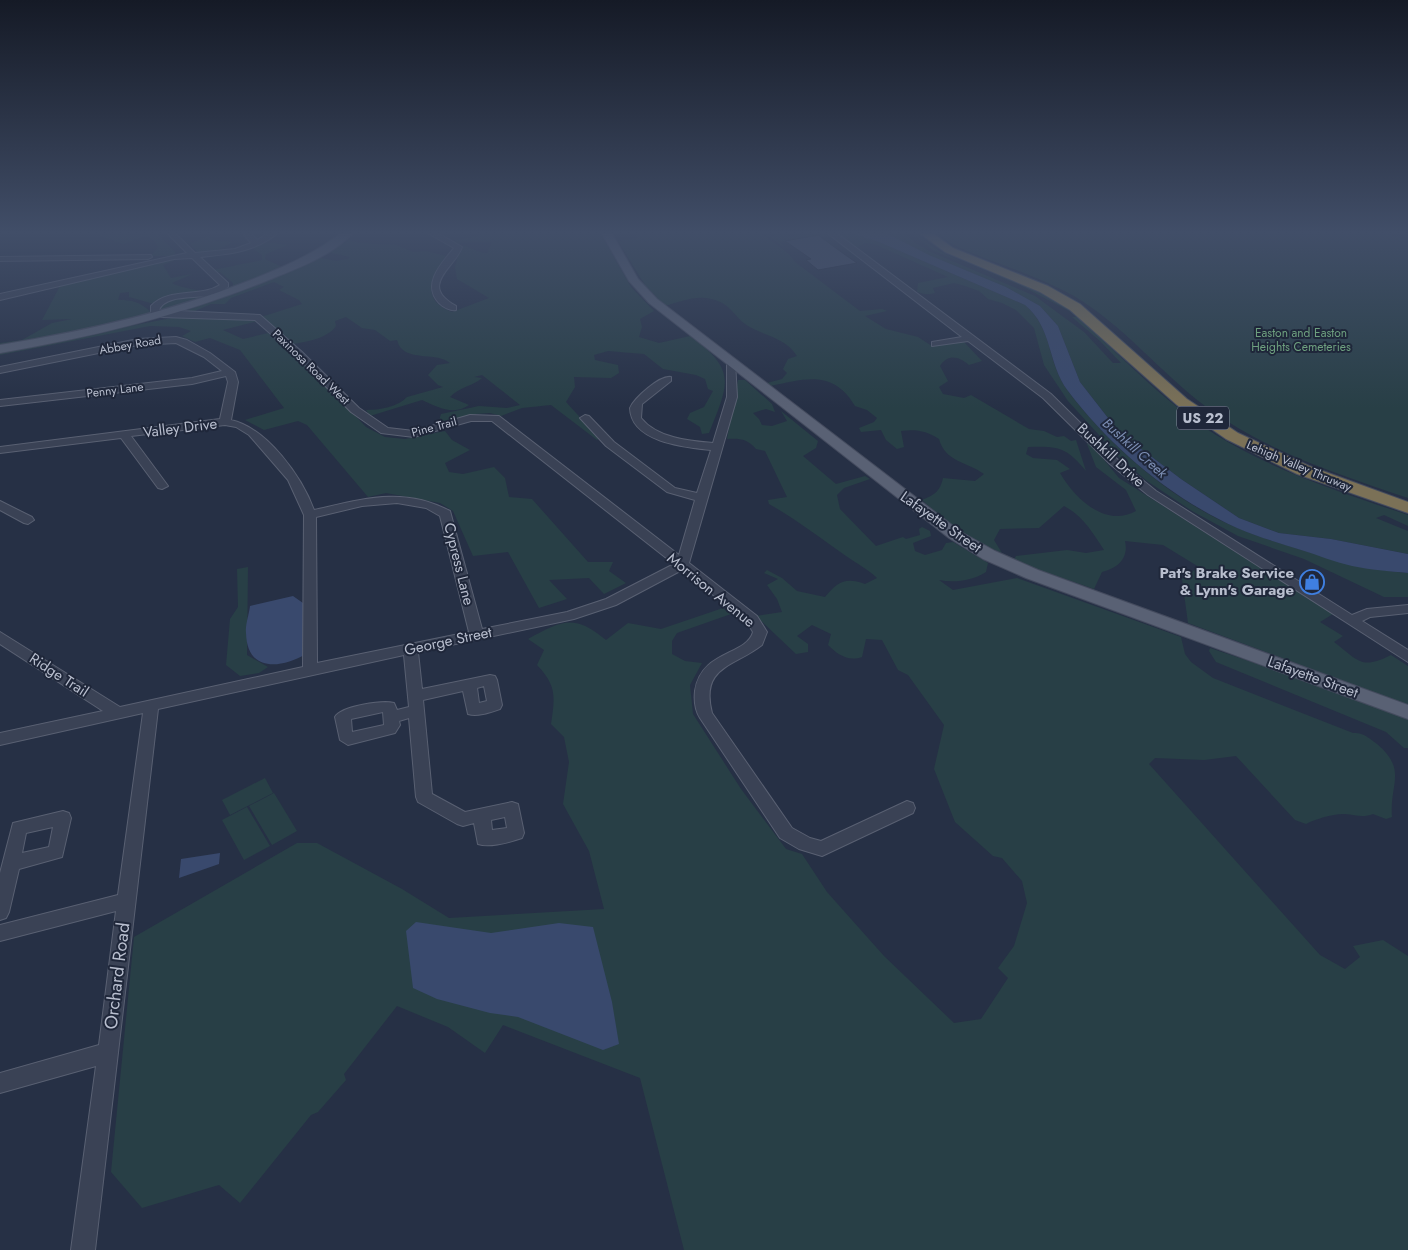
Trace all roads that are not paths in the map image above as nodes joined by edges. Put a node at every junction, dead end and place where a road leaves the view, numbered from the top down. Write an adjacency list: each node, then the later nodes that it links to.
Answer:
1 (29, 290): 9 (street)
2 (211, 290): 11 (street)
3 (235, 290): 11 (main road)
4 (435, 290): 10 (street)
5 (642, 290): 15 (main road, Lafayette Street)
6 (907, 290): 12 (street, Bushkill Drive)
7 (1045, 290): 31 (highway, Lehigh Valley Thruway / US 22)
8 (1054, 290): 29 (highway, Lehigh Valley Thruway / US 22)
9 (0, 297)
10 (453, 308)
11 (161, 314): 14 (main road); 23 (street, Paxinosa Road West)
12 (971, 338): 13 (street); 36 (street, Bushkill Drive)
13 (936, 344)
14 (0, 349)
15 (732, 363): 25 (street); 45 (main road, Lafayette Street)
16 (0, 370): 17 (street, Abbey Road)
17 (230, 372): 19 (street, Penny Lane); 22 (street)
18 (667, 379): 25 (street)
19 (0, 404)
20 (494, 418): 23 (street, Pine Trail); 34 (street, Morrison Avenue)
21 (585, 418): 28 (street)
22 (224, 422): 24 (street, Valley Drive); 32 (street, Valley Drive)
23 (375, 426)
24 (124, 434): 26 (street, Valley Drive); 27 (street)
25 (716, 447): 28 (street)
26 (0, 450)
27 (162, 486)
28 (701, 498): 34 (street)
29 (1408, 503)
30 (0, 505): 33 (street)
31 (1408, 508)
32 (310, 515): 37 (street, Cypress Lane); 41 (street, Valley Drive)
33 (28, 520)
34 (682, 565): 37 (street, George Street); 49 (street, Morrison Avenue)
35 (1408, 609): 36 (street)
36 (1352, 621): 40 (street, Bushkill Drive)
37 (477, 635): 39 (street, George Street)
38 (0, 637): 46 (street, Ridge Trail)
39 (411, 649): 41 (street, George Street); 43 (street)
40 (1408, 657)
41 (310, 670): 44 (street, George Street)
42 (469, 685): 43 (street)
43 (415, 704): 47 (street); 50 (street)
44 (151, 706): 46 (street, George Street); 52 (street, Orchard Road)
45 (1408, 712)
46 (118, 713): 48 (street, George Street)
47 (391, 717)
48 (0, 739)
49 (907, 808)
50 (482, 815)
51 (11, 863): 53 (street)
52 (126, 902): 54 (street); 55 (street, Orchard Road)
53 (0, 912)
54 (0, 933)
55 (108, 1052): 56 (street); 57 (street, Orchard Road)
56 (0, 1083)
57 (84, 1248)

